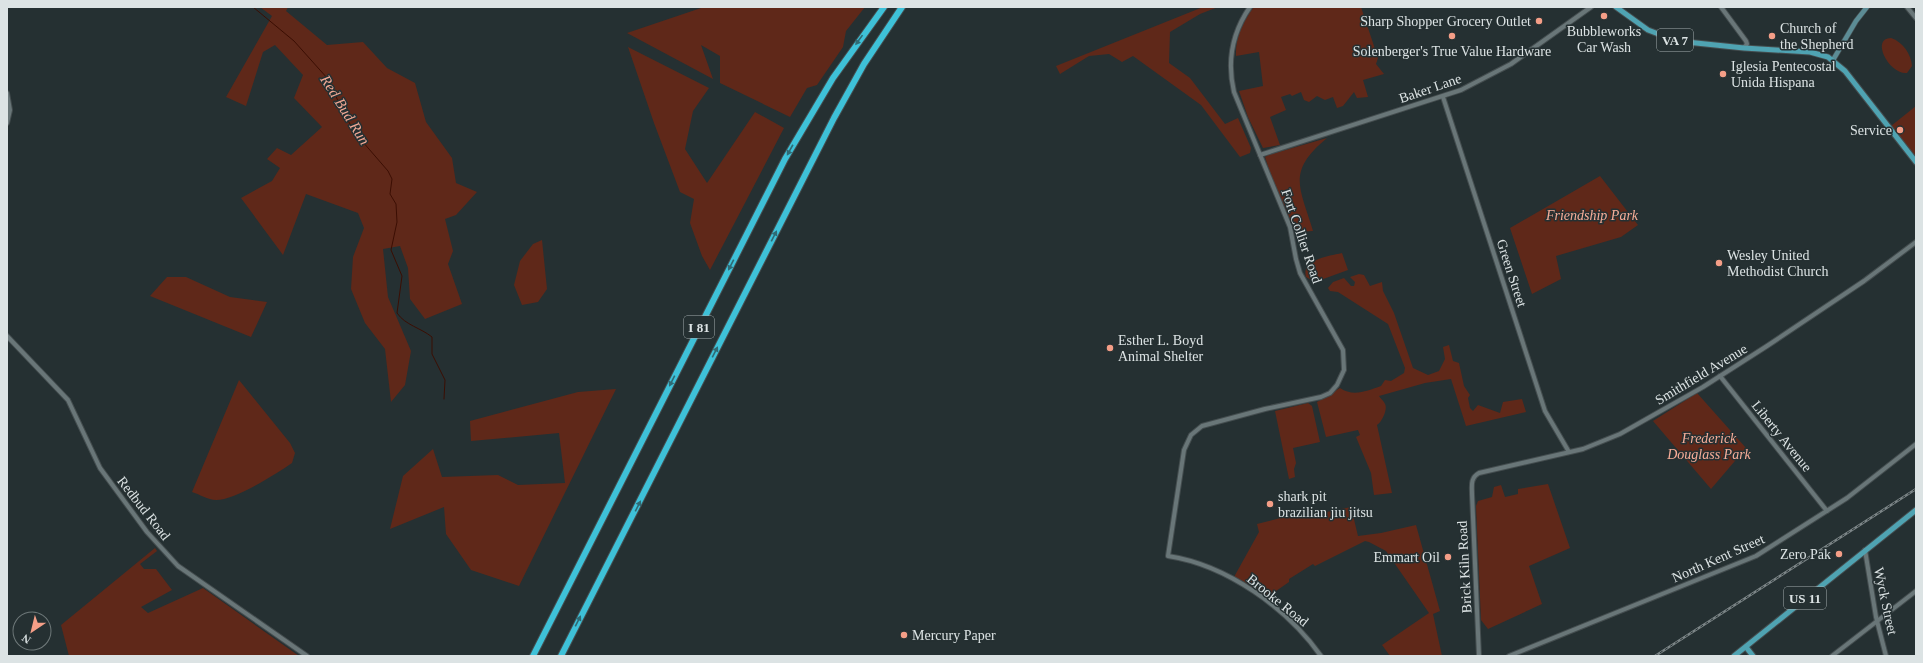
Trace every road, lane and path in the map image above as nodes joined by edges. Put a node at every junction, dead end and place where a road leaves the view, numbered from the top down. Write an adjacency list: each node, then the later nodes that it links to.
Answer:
1 (884, 7): 31 (highway, I 81, one-way to 31)
2 (902, 7): 32 (highway, I 81, one-way to 2)
3 (1250, 7): 15 (street, Fort Collier Road)
4 (1591, 7): 13 (street, Baker Lane)
5 (1616, 7): 10 (main road, VA 7)
6 (1721, 7): 10 (street)
7 (1867, 7): 11 (main road)
8 (1907, 7): 9 (street)
9 (1916, 18)
10 (1744, 48): 11 (main road, VA 7)
11 (1833, 60): 16 (main road, VA 7)
12 (7, 93): 14 (street)
13 (1443, 97): 15 (street, Baker Lane); 21 (street, Green Street)
14 (7, 123)
15 (1260, 154): 26 (street, Fort Collier Road)
16 (1916, 162)
17 (1916, 242): 19 (street, Smithfield Avenue)
18 (7, 336): 30 (street, Redbud Road)
19 (1720, 376): 21 (street, Smithfield Avenue); 24 (street, Liberty Avenue)
20 (1916, 444): 24 (street, North Kent Street)
21 (1569, 452): 22 (street, Smithfield Avenue)
22 (1474, 477): 34 (street, Brick Kiln Road)
23 (1916, 510): 25 (main road, US 11)
24 (1826, 511): 35 (street, North Kent Street)
25 (1865, 550): 28 (street, Wyck Street); 29 (main road, US 11)
26 (1168, 556): 33 (street, Brooke Road)
27 (1916, 591): 28 (street)
28 (1877, 621): 38 (street); 39 (street, Wyck Street)
29 (1746, 647): 36 (main road, US 11); 37 (main road)
30 (307, 656)
31 (533, 656)
32 (561, 656)
33 (1321, 656)
34 (1479, 656)
35 (1510, 656)
36 (1734, 656)
37 (1753, 656)
38 (1832, 656)
39 (1886, 656)

